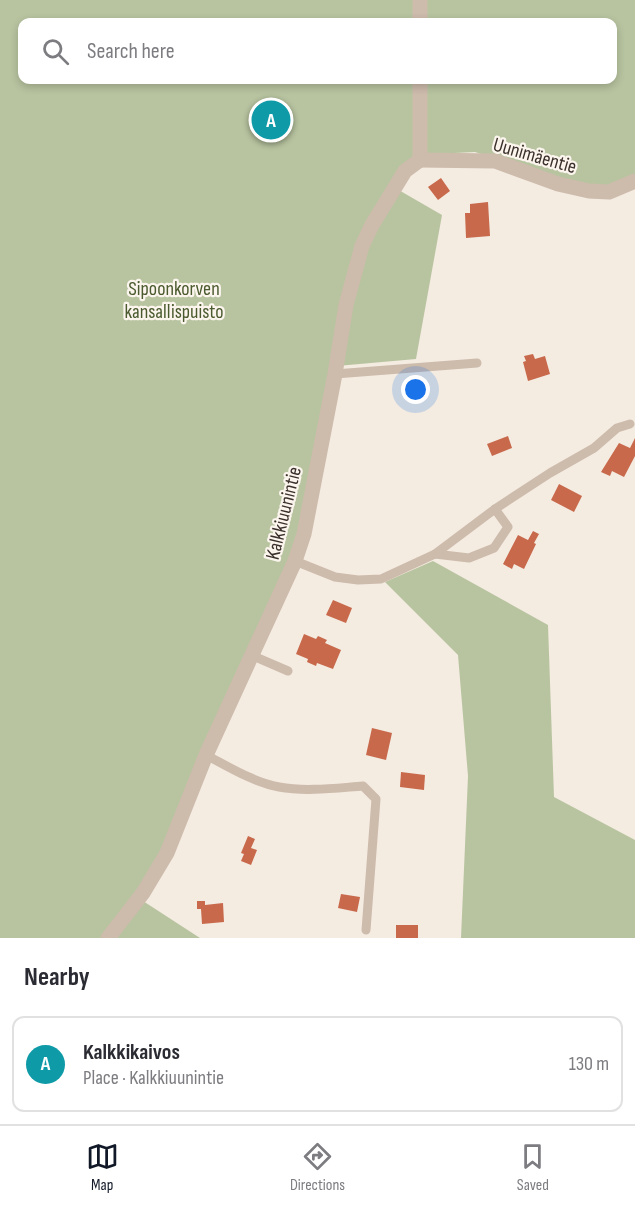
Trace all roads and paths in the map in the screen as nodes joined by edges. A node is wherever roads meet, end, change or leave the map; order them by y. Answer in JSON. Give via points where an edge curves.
{"nodes":[{"id":1,"x":420,"y":0,"type":"edge"},
{"id":2,"x":420,"y":18,"type":"edge"},
{"id":3,"x":420,"y":84,"type":"edge"},
{"id":4,"x":420,"y":160,"type":"junction"},
{"id":5,"x":635,"y":181,"type":"edge"},
{"id":6,"x":477,"y":363,"type":"dead end"},
{"id":7,"x":335,"y":374,"type":"junction"},
{"id":8,"x":630,"y":424,"type":"dead end"},
{"id":9,"x":495,"y":509,"type":"junction"},
{"id":10,"x":435,"y":554,"type":"junction"},
{"id":11,"x":295,"y":561,"type":"junction"},
{"id":12,"x":253,"y":656,"type":"junction"},
{"id":13,"x":288,"y":671,"type":"dead end"},
{"id":14,"x":206,"y":755,"type":"junction"},
{"id":15,"x":366,"y":930,"type":"dead end"},
{"id":16,"x":108,"y":938,"type":"edge"}],
"edges":[{"from":1,"to":2,"type":"street"},
{"from":3,"to":4,"type":"street"},
{"from":4,"to":5,"type":"street","name":"Uunimäentie","via":[[495,161],[589,191],[609,192]]},
{"from":4,"to":7,"type":"street","name":"Kalkkiuunintie","via":[[405,171],[362,246],[346,305]]},
{"from":6,"to":7,"type":"lane"},
{"from":7,"to":11,"type":"street","name":"Kalkkiuunintie","via":[[304,534]]},
{"from":8,"to":9,"type":"lane","via":[[617,428],[594,448]]},
{"from":9,"to":10,"type":"lane"},
{"from":9,"to":10,"type":"lane","via":[[508,526],[494,548],[470,558]]},
{"from":10,"to":11,"type":"lane","via":[[381,579],[335,577]]},
{"from":11,"to":12,"type":"street","name":"Kalkkiuunintie"},
{"from":12,"to":13,"type":"lane"},
{"from":12,"to":14,"type":"street","name":"Kalkkiuunintie"},
{"from":14,"to":15,"type":"lane","via":[[278,787],[363,786],[372,793],[376,799]]},
{"from":14,"to":16,"type":"street","name":"Kalkkiuunintie","via":[[167,853],[143,893]]}]}
